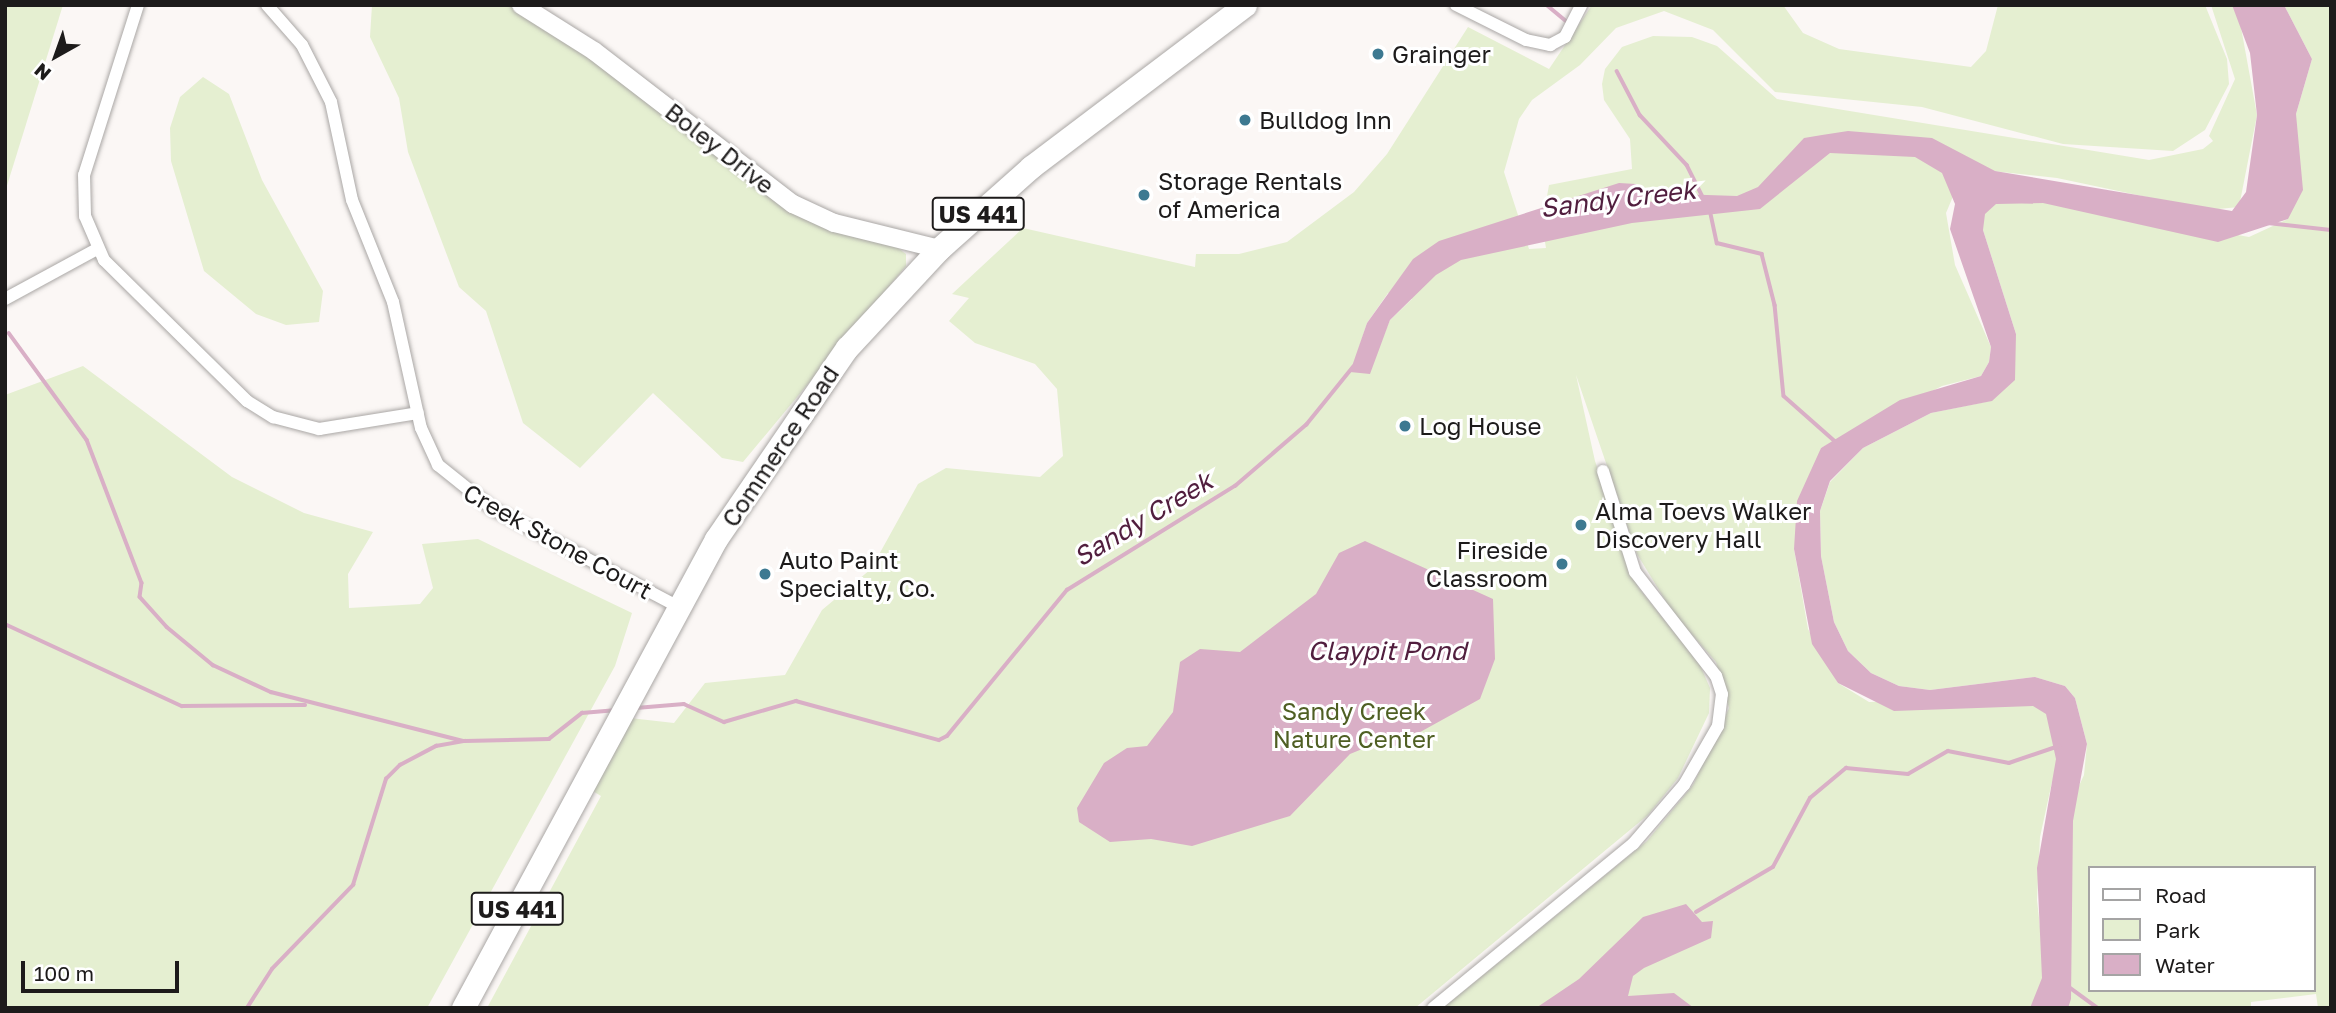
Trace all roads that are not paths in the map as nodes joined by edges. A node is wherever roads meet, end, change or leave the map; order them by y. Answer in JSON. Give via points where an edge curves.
{"nodes":[{"id":1,"x":138,"y":5,"type":"edge"},
{"id":2,"x":267,"y":5,"type":"edge"},
{"id":3,"x":521,"y":5,"type":"edge"},
{"id":4,"x":1245,"y":5,"type":"edge"},
{"id":5,"x":1456,"y":5,"type":"edge"},
{"id":6,"x":1581,"y":5,"type":"edge"},
{"id":7,"x":97,"y":249,"type":"junction"},
{"id":8,"x":939,"y":249,"type":"junction"},
{"id":9,"x":5,"y":299,"type":"edge"},
{"id":10,"x":418,"y":413,"type":"junction"},
{"id":11,"x":1603,"y":471,"type":"dead end"},
{"id":12,"x":679,"y":607,"type":"junction"},
{"id":13,"x":463,"y":1008,"type":"edge"},
{"id":14,"x":1433,"y":1008,"type":"edge"}],
"edges":[{"from":1,"to":7,"type":"street","via":[[86,167],[85,216]]},
{"from":2,"to":10,"type":"street","name":"Creek Stone Court","via":[[302,45],[331,102],[352,200],[400,323]]},
{"from":3,"to":8,"type":"street","name":"Boley Drive","via":[[594,51],[793,204],[834,223]]},
{"from":4,"to":8,"type":"highway","name":"Commerce Road","number":"US 441","via":[[1031,167]]},
{"from":5,"to":6,"type":"street","via":[[1525,40],[1550,45],[1565,37]]},
{"from":7,"to":9,"type":"street"},
{"from":7,"to":10,"type":"street","via":[[136,295],[273,418],[319,429]]},
{"from":8,"to":12,"type":"highway","name":"Commerce Road","number":"US 441","via":[[847,348],[806,404]]},
{"from":10,"to":12,"type":"street","name":"Creek Stone Court","via":[[438,465],[464,492]]},
{"from":11,"to":14,"type":"street","via":[[1635,572],[1716,676],[1722,694],[1718,726],[1684,785],[1633,844]]},
{"from":12,"to":13,"type":"highway","name":"Commerce Road","number":"US 441"}]}
